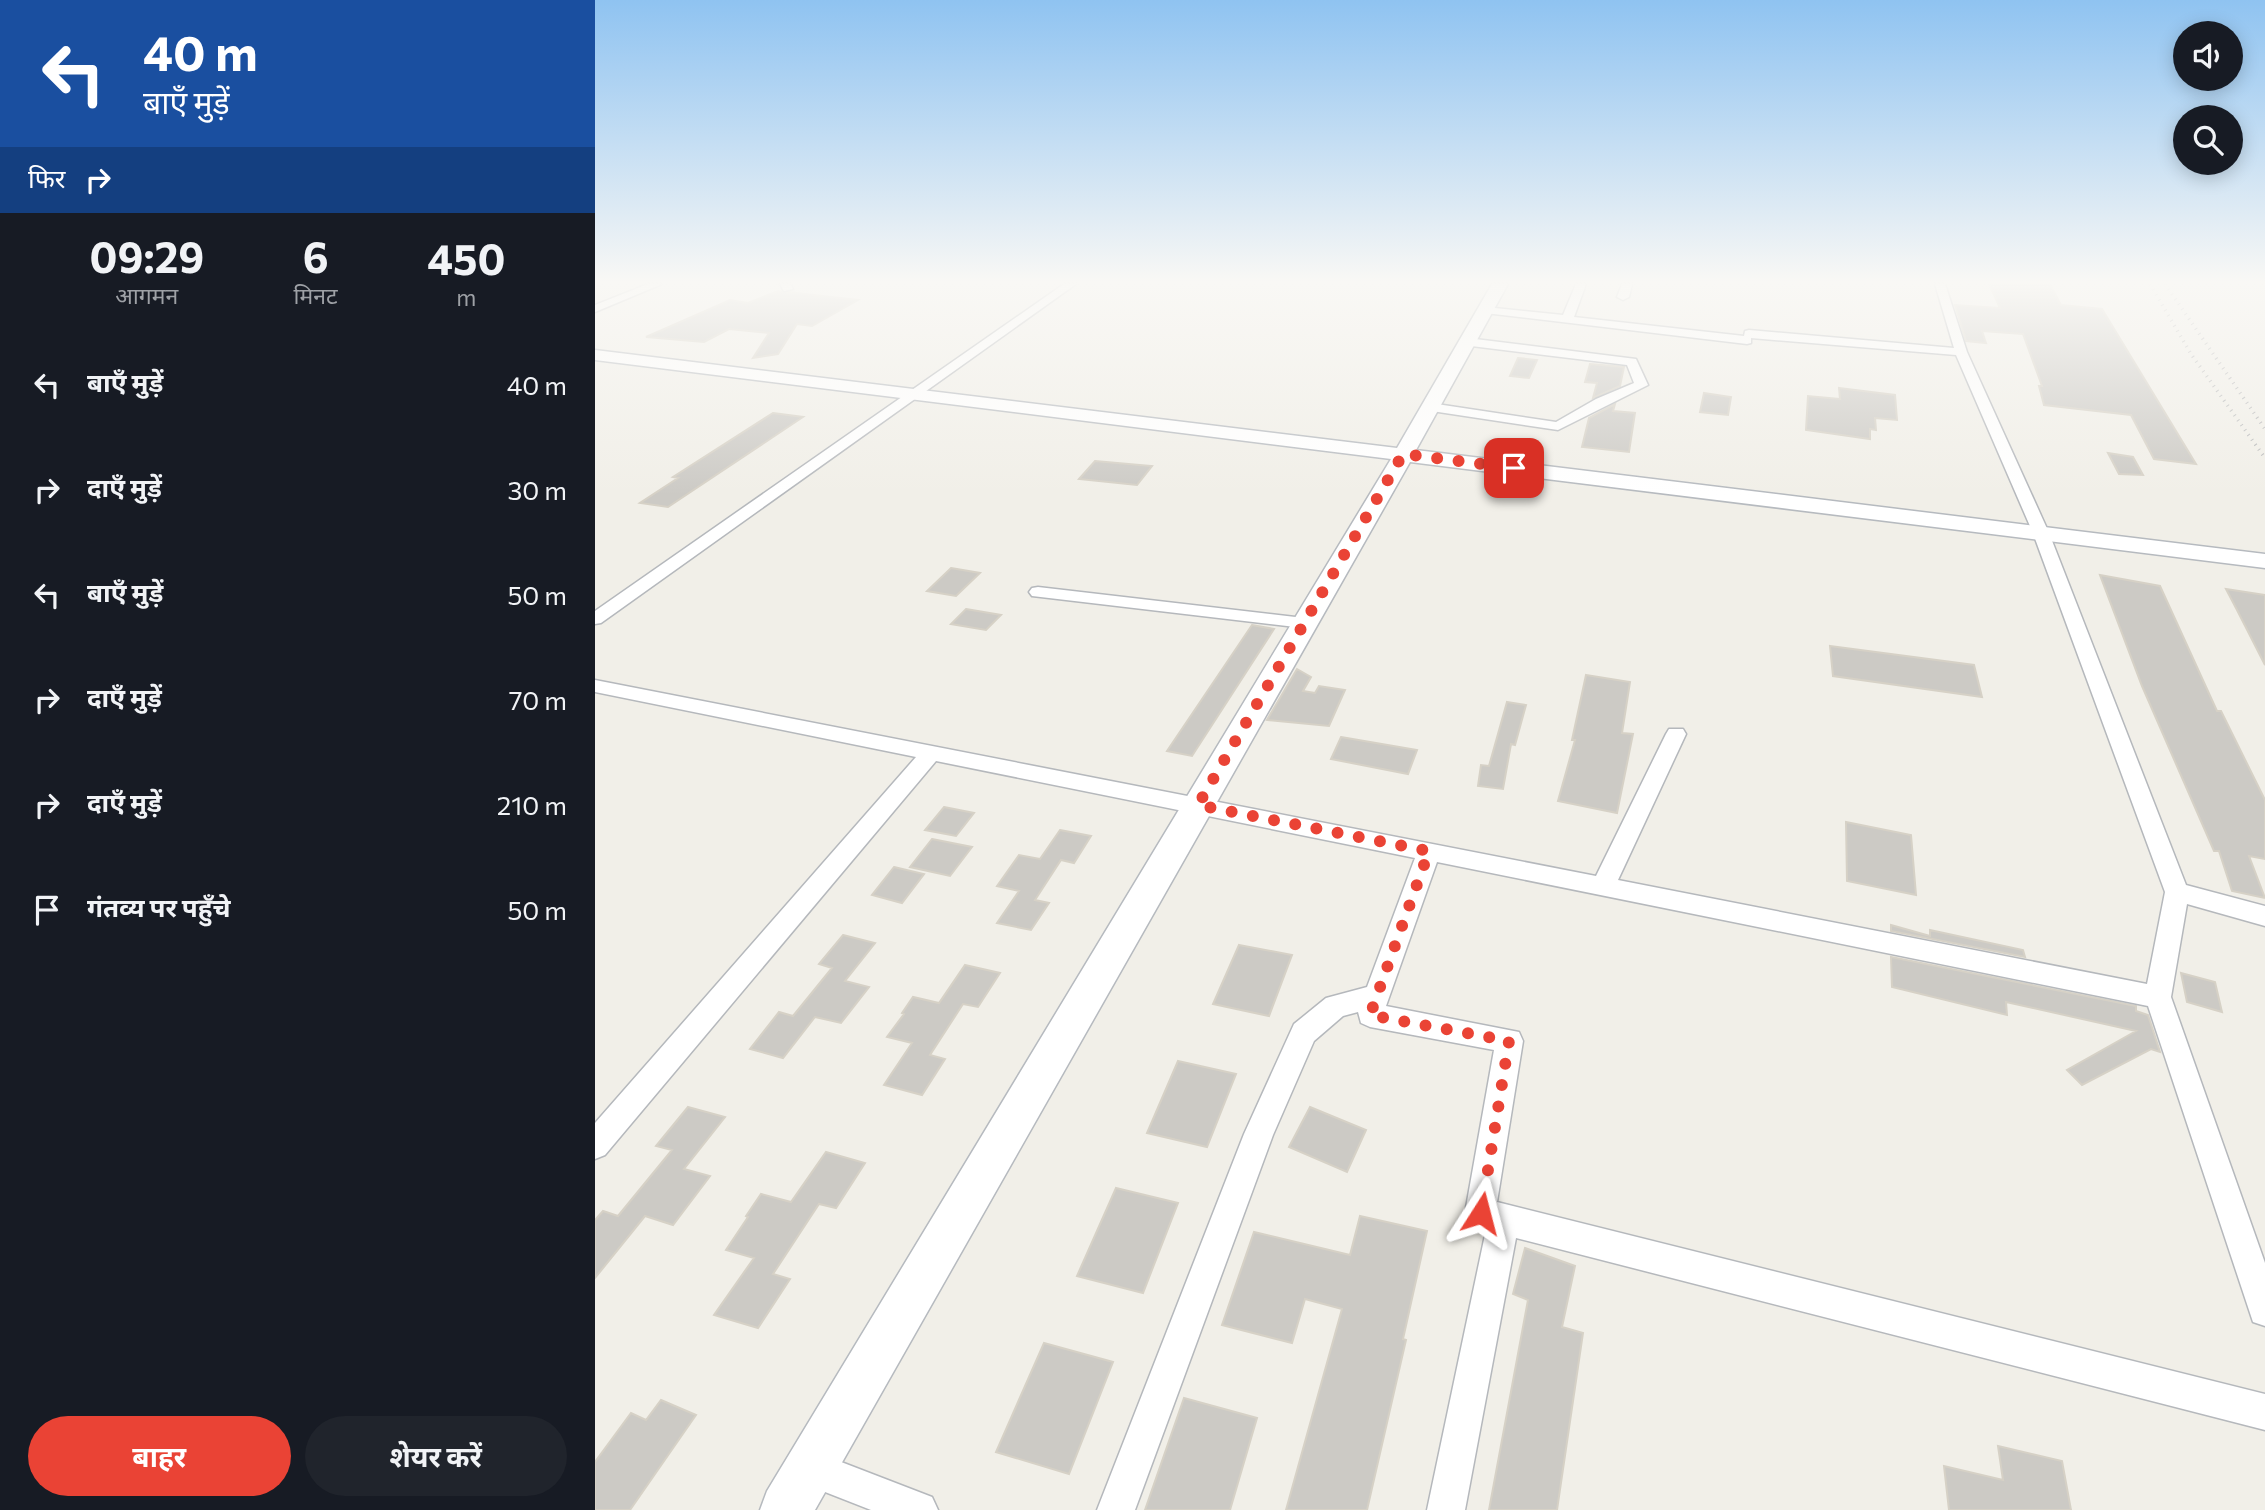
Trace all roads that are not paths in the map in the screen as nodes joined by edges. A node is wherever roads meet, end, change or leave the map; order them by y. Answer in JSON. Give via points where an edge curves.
{"nodes":[{"id":1,"x":970,"y":354,"type":"edge"},
{"id":2,"x":1460,"y":354,"type":"edge"},
{"id":3,"x":1570,"y":354,"type":"edge"},
{"id":4,"x":1962,"y":354,"type":"edge"},
{"id":5,"x":595,"y":355,"type":"edge"},
{"id":6,"x":913,"y":394,"type":"junction"},
{"id":7,"x":1430,"y":407,"type":"junction"},
{"id":8,"x":1403,"y":454,"type":"junction"},
{"id":9,"x":2041,"y":533,"type":"junction"},
{"id":10,"x":2265,"y":561,"type":"edge"},
{"id":11,"x":1038,"y":592,"type":"dead end"},
{"id":12,"x":595,"y":619,"type":"edge"},
{"id":13,"x":1304,"y":623,"type":"junction"},
{"id":14,"x":595,"y":686,"type":"edge"},
{"id":15,"x":1676,"y":734,"type":"dead end"},
{"id":16,"x":932,"y":752,"type":"junction"},
{"id":17,"x":1198,"y":805,"type":"junction"},
{"id":18,"x":1429,"y":851,"type":"junction"},
{"id":19,"x":1603,"y":886,"type":"junction"},
{"id":20,"x":2177,"y":892,"type":"junction"},
{"id":21,"x":2265,"y":916,"type":"edge"},
{"id":22,"x":1376,"y":996,"type":"junction"},
{"id":23,"x":2158,"y":997,"type":"junction"},
{"id":24,"x":595,"y":1144,"type":"edge"},
{"id":25,"x":1504,"y":1219,"type":"junction"},
{"id":26,"x":2265,"y":1310,"type":"edge"},
{"id":27,"x":2265,"y":1412,"type":"edge"},
{"id":28,"x":810,"y":1468,"type":"junction"},
{"id":29,"x":786,"y":1510,"type":"edge"},
{"id":30,"x":919,"y":1510,"type":"edge"},
{"id":31,"x":1117,"y":1510,"type":"edge"},
{"id":32,"x":1446,"y":1510,"type":"edge"}],
"edges":[{"from":1,"to":6,"type":"street"},
{"from":2,"to":7,"type":"street"},
{"from":3,"to":7,"type":"street","via":[[1632,362],[1641,386],[1558,426]]},
{"from":4,"to":9,"type":"street"},
{"from":5,"to":6,"type":"street"},
{"from":6,"to":8,"type":"street"},
{"from":6,"to":12,"type":"street"},
{"from":7,"to":8,"type":"street"},
{"from":8,"to":9,"type":"street"},
{"from":8,"to":13,"type":"street"},
{"from":9,"to":10,"type":"street"},
{"from":9,"to":20,"type":"street"},
{"from":11,"to":13,"type":"street"},
{"from":13,"to":17,"type":"street"},
{"from":14,"to":16,"type":"street"},
{"from":15,"to":19,"type":"street"},
{"from":16,"to":17,"type":"street"},
{"from":16,"to":24,"type":"street"},
{"from":17,"to":18,"type":"street"},
{"from":17,"to":28,"type":"street"},
{"from":18,"to":19,"type":"street"},
{"from":18,"to":22,"type":"street"},
{"from":19,"to":23,"type":"street"},
{"from":20,"to":21,"type":"street"},
{"from":20,"to":23,"type":"street"},
{"from":22,"to":25,"type":"street","via":[[1370,1015],[1509,1041],[1481,1213]]},
{"from":22,"to":31,"type":"street","via":[[1335,1006],[1304,1033],[1254,1146]]},
{"from":23,"to":26,"type":"street"},
{"from":25,"to":27,"type":"street"},
{"from":25,"to":32,"type":"street"},
{"from":28,"to":29,"type":"street"},
{"from":28,"to":30,"type":"street"}]}
